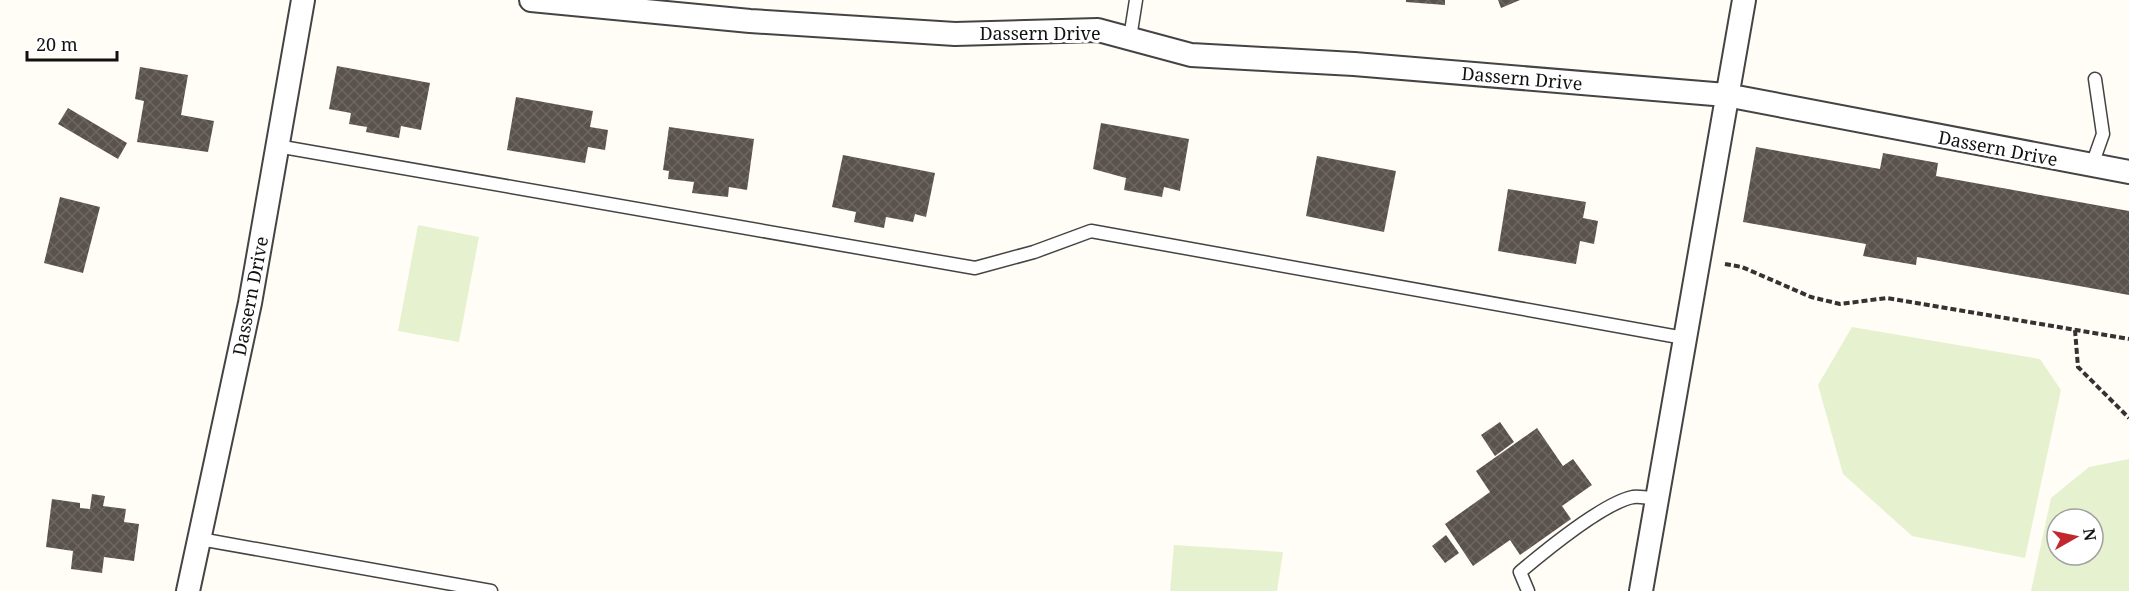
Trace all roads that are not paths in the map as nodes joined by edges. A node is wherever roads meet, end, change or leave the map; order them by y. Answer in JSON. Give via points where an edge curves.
{"nodes":[{"id":1,"x":303,"y":0,"type":"edge"},
{"id":2,"x":531,"y":0,"type":"edge"},
{"id":3,"x":1136,"y":0,"type":"edge"},
{"id":4,"x":1744,"y":0,"type":"edge"},
{"id":5,"x":1130,"y":38,"type":"junction"},
{"id":6,"x":2096,"y":79,"type":"dead end"},
{"id":7,"x":1726,"y":94,"type":"junction"},
{"id":8,"x":278,"y":146,"type":"junction"},
{"id":9,"x":2092,"y":165,"type":"junction"},
{"id":10,"x":2129,"y":172,"type":"edge"},
{"id":11,"x":1684,"y":338,"type":"junction"},
{"id":12,"x":1657,"y":499,"type":"junction"},
{"id":13,"x":200,"y":539,"type":"junction"},
{"id":14,"x":188,"y":591,"type":"edge"},
{"id":15,"x":491,"y":591,"type":"edge"},
{"id":16,"x":1528,"y":591,"type":"edge"},
{"id":17,"x":1641,"y":591,"type":"edge"}],
"edges":[{"from":1,"to":8,"type":"street","name":"Dassern Drive"},
{"from":2,"to":5,"type":"street","name":"Dassern Drive","via":[[761,22],[955,34],[1098,30]]},
{"from":3,"to":5,"type":"lane"},
{"from":4,"to":7,"type":"street"},
{"from":5,"to":7,"type":"street","name":"Dassern Drive","via":[[1191,56],[1354,64]]},
{"from":6,"to":9,"type":"lane","via":[[2103,134]]},
{"from":7,"to":9,"type":"street","name":"Dassern Drive"},
{"from":7,"to":11,"type":"street"},
{"from":8,"to":11,"type":"lane","via":[[975,268],[1091,231]]},
{"from":8,"to":13,"type":"street","name":"Dassern Drive","via":[[250,303]]},
{"from":9,"to":10,"type":"street","name":"Dassern Drive"},
{"from":11,"to":12,"type":"street"},
{"from":12,"to":16,"type":"lane","via":[[1634,497],[1554,544],[1520,572]]},
{"from":12,"to":17,"type":"street"},
{"from":13,"to":14,"type":"street","name":"Dassern Drive"},
{"from":13,"to":15,"type":"lane"}]}
